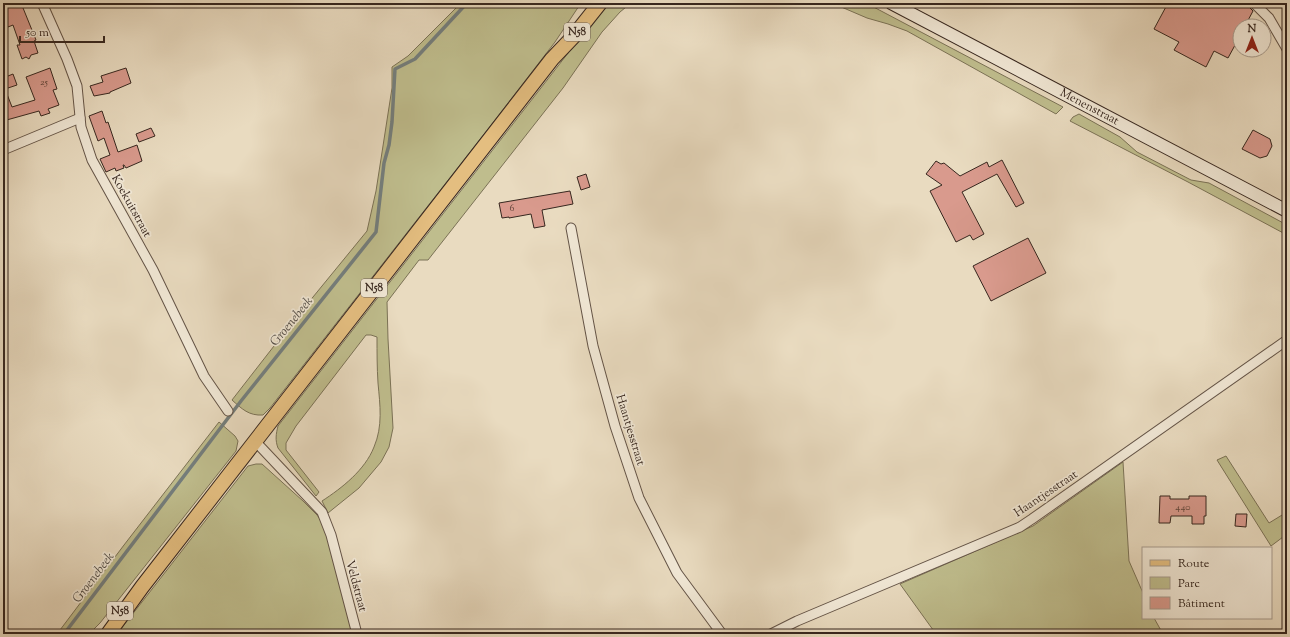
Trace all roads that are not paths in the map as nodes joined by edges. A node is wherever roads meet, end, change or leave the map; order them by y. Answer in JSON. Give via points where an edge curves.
{"nodes":[{"id":1,"x":42,"y":3,"type":"edge"},
{"id":2,"x":588,"y":3,"type":"edge"},
{"id":3,"x":600,"y":3,"type":"edge"},
{"id":4,"x":891,"y":3,"type":"edge"},
{"id":5,"x":1254,"y":3,"type":"edge"},
{"id":6,"x":1287,"y":49,"type":"edge"},
{"id":7,"x":552,"y":59,"type":"junction"},
{"id":8,"x":80,"y":118,"type":"junction"},
{"id":9,"x":3,"y":150,"type":"edge"},
{"id":10,"x":1287,"y":211,"type":"edge"},
{"id":11,"x":571,"y":228,"type":"dead end"},
{"id":12,"x":1287,"y":340,"type":"edge"},
{"id":13,"x":228,"y":411,"type":"dead end"},
{"id":14,"x":255,"y":441,"type":"junction"},
{"id":15,"x":142,"y":587,"type":"junction"},
{"id":16,"x":98,"y":634,"type":"edge"},
{"id":17,"x":108,"y":634,"type":"edge"},
{"id":18,"x":356,"y":634,"type":"edge"},
{"id":19,"x":722,"y":634,"type":"edge"},
{"id":20,"x":770,"y":634,"type":"edge"}],
"edges":[{"from":1,"to":8,"type":"street","name":"Koekuitstraat","via":[[68,59],[77,86]]},
{"from":2,"to":7,"type":"main road","number":"N58"},
{"from":3,"to":7,"type":"main road","number":"N58"},
{"from":4,"to":10,"type":"street","name":"Menenstraat"},
{"from":5,"to":6,"type":"street","via":[[1269,18]]},
{"from":7,"to":14,"type":"main road","number":"N58"},
{"from":8,"to":9,"type":"street"},
{"from":8,"to":13,"type":"street","name":"Koekuitstraat","via":[[92,160],[153,270],[204,376]]},
{"from":11,"to":19,"type":"street","name":"Haantjesstraat","via":[[593,346],[615,426],[639,498],[677,573]]},
{"from":12,"to":20,"type":"street","name":"Haantjesstraat","via":[[1020,527]]},
{"from":14,"to":15,"type":"main road","number":"N58"},
{"from":14,"to":18,"type":"street","name":"Veldstraat","via":[[322,512],[333,544]]},
{"from":15,"to":16,"type":"main road","number":"N58"},
{"from":15,"to":17,"type":"main road","number":"N58"}]}
